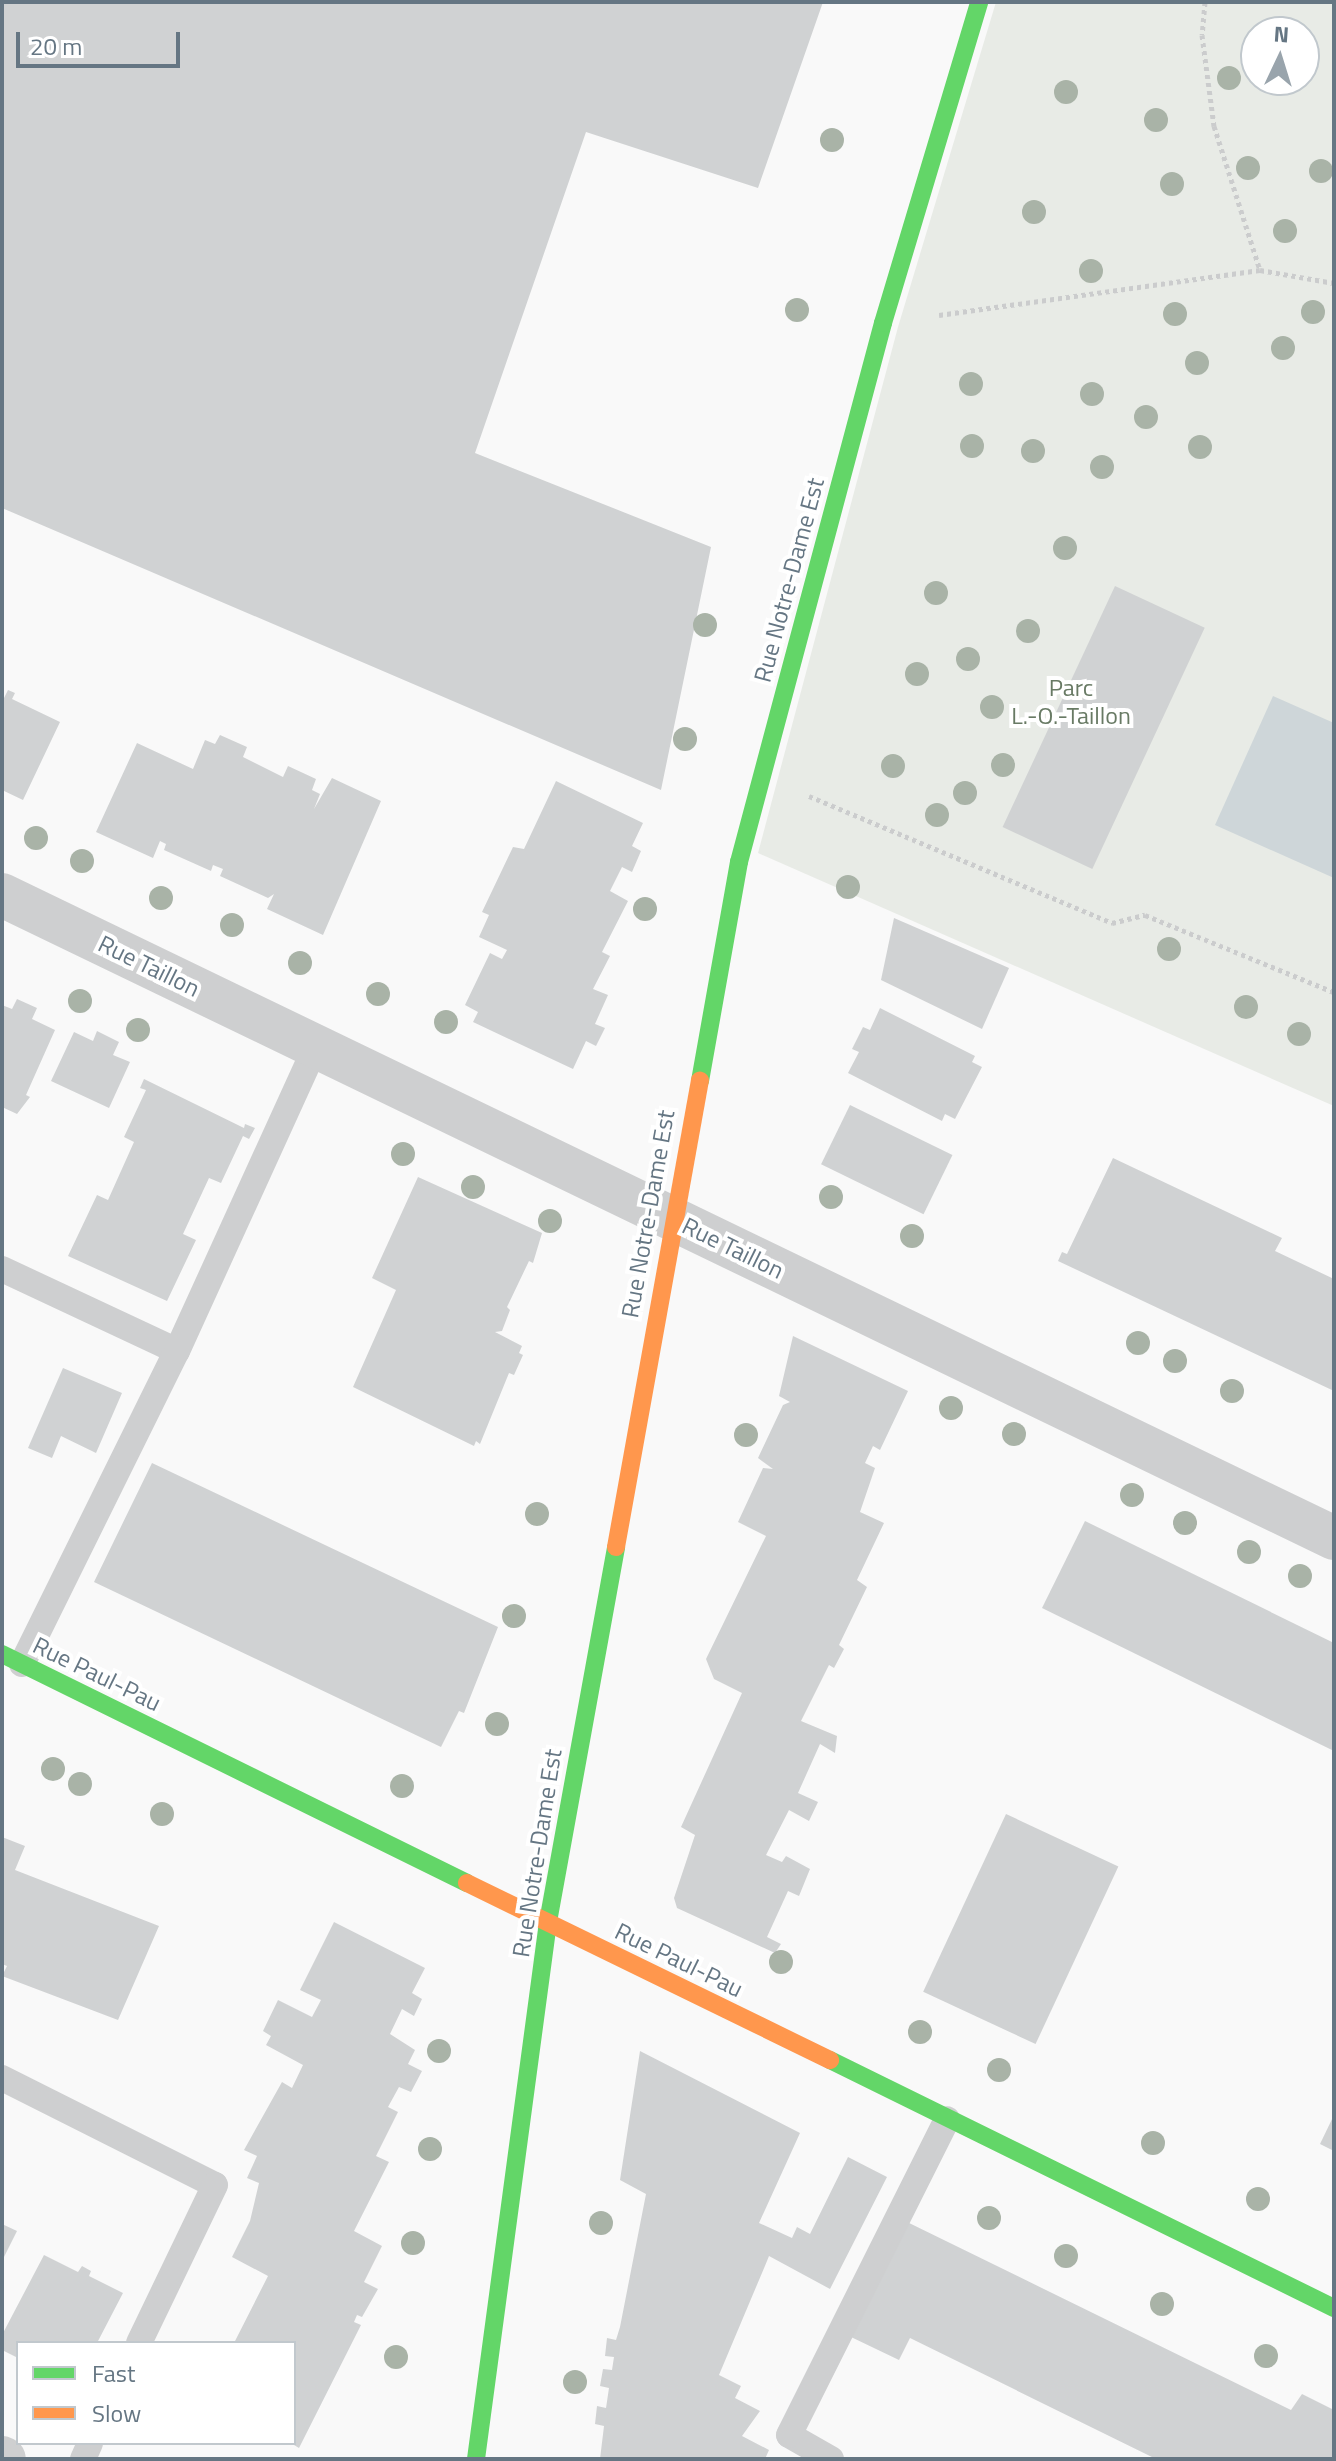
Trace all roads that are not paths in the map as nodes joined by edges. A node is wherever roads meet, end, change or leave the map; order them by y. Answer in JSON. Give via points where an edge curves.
{"nodes":[{"id":1,"x":979,"y":2,"type":"edge"},
{"id":2,"x":2,"y":895,"type":"edge"},
{"id":3,"x":316,"y":1046,"type":"junction"},
{"id":4,"x":671,"y":1217,"type":"junction"},
{"id":5,"x":2,"y":1269,"type":"edge"},
{"id":6,"x":177,"y":1351,"type":"junction"},
{"id":7,"x":1334,"y":1538,"type":"edge"},
{"id":8,"x":12,"y":1659,"type":"edge"},
{"id":9,"x":548,"y":1922,"type":"junction"},
{"id":10,"x":2,"y":2078,"type":"edge"},
{"id":11,"x":947,"y":2119,"type":"junction"},
{"id":12,"x":1334,"y":2308,"type":"edge"},
{"id":13,"x":140,"y":2341,"type":"edge"},
{"id":14,"x":476,"y":2459,"type":"edge"},
{"id":15,"x":831,"y":2459,"type":"edge"}],
"edges":[{"from":1,"to":4,"type":"main road","name":"Rue Notre-Dame Est","via":[[883,323],[739,862]]},
{"from":2,"to":3,"type":"street","name":"Rue Taillon"},
{"from":3,"to":4,"type":"street","name":"Rue Taillon"},
{"from":3,"to":6,"type":"lane"},
{"from":4,"to":7,"type":"street","name":"Rue Taillon"},
{"from":4,"to":9,"type":"main road","name":"Rue Notre-Dame Est"},
{"from":5,"to":6,"type":"lane"},
{"from":6,"to":8,"type":"lane"},
{"from":8,"to":9,"type":"main road","name":"Rue Paul-Pau"},
{"from":9,"to":11,"type":"main road","name":"Rue Paul-Pau"},
{"from":9,"to":14,"type":"main road","name":"Rue Notre-Dame Est"},
{"from":10,"to":13,"type":"lane","via":[[215,2185]]},
{"from":11,"to":12,"type":"main road","name":"Rue Paul-Pau"},
{"from":11,"to":15,"type":"lane","via":[[789,2435]]}]}
